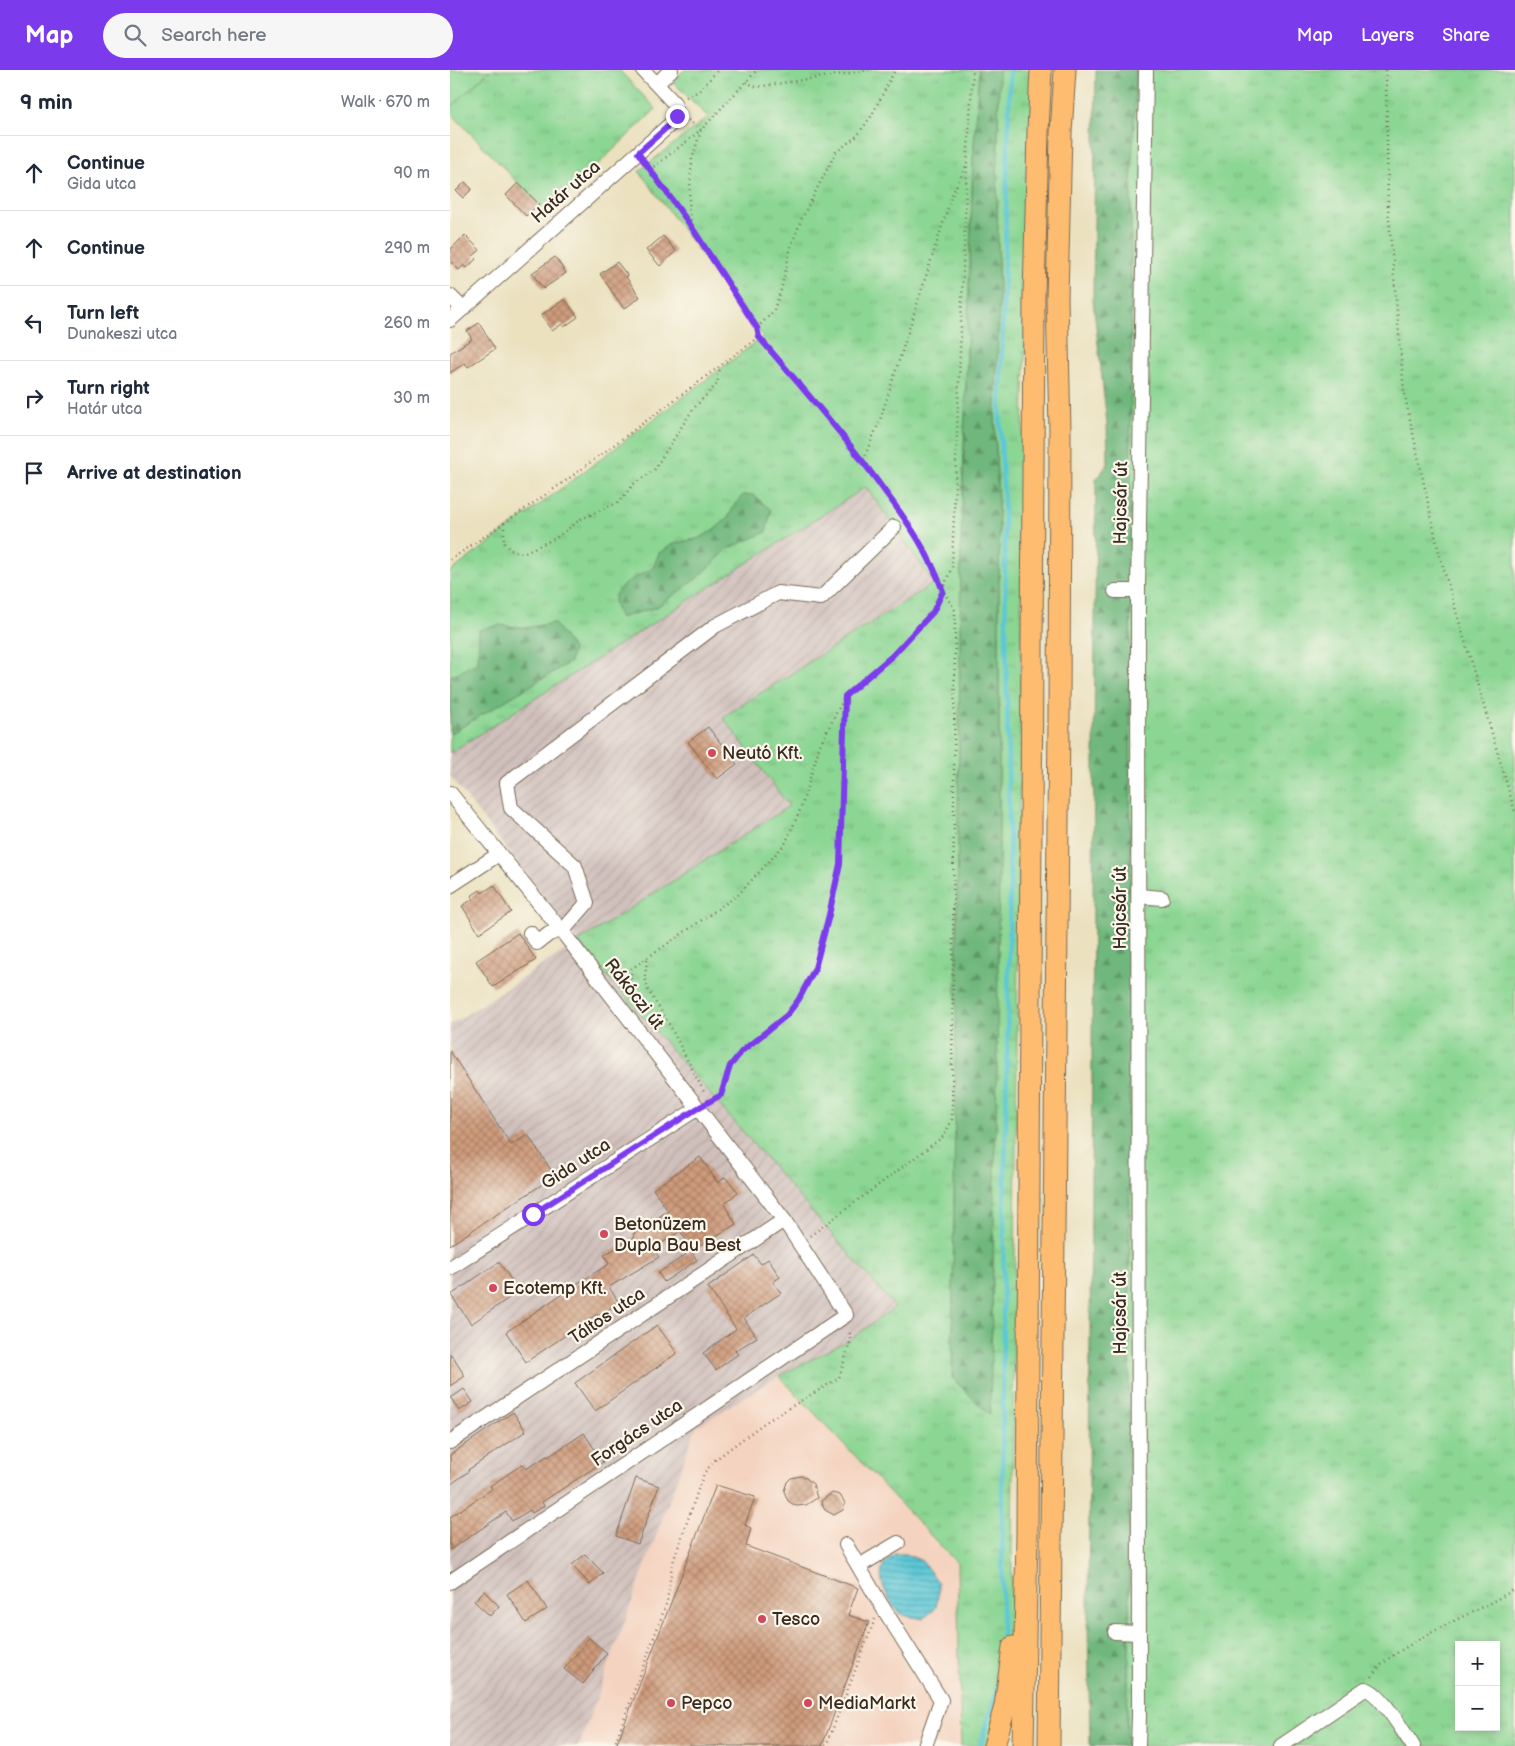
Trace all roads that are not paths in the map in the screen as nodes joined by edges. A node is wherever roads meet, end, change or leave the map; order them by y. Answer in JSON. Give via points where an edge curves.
{"nodes":[{"id":1,"x":643,"y":70,"type":"edge"},
{"id":2,"x":671,"y":70,"type":"edge"},
{"id":3,"x":1041,"y":70,"type":"edge"},
{"id":4,"x":1065,"y":70,"type":"edge"},
{"id":5,"x":1146,"y":70,"type":"edge"},
{"id":6,"x":657,"y":84,"type":"junction"},
{"id":7,"x":450,"y":296,"type":"edge"},
{"id":8,"x":462,"y":308,"type":"junction"},
{"id":9,"x":450,"y":320,"type":"edge"},
{"id":10,"x":894,"y":526,"type":"dead end"},
{"id":11,"x":1115,"y":591,"type":"dead end"},
{"id":12,"x":1138,"y":591,"type":"junction"},
{"id":13,"x":450,"y":793,"type":"edge"},
{"id":14,"x":499,"y":854,"type":"junction"},
{"id":15,"x":450,"y":886,"type":"edge"},
{"id":16,"x":1139,"y":896,"type":"junction"},
{"id":17,"x":1162,"y":898,"type":"dead end"},
{"id":18,"x":561,"y":930,"type":"junction"},
{"id":19,"x":530,"y":933,"type":"dead end"},
{"id":20,"x":698,"y":1108,"type":"junction"},
{"id":21,"x":784,"y":1220,"type":"junction"},
{"id":22,"x":450,"y":1268,"type":"edge"},
{"id":23,"x":846,"y":1315,"type":"joint"},
{"id":24,"x":450,"y":1442,"type":"edge"},
{"id":25,"x":1027,"y":1535,"type":"junction"},
{"id":26,"x":898,"y":1543,"type":"dead end"},
{"id":27,"x":846,"y":1546,"type":"dead end"},
{"id":28,"x":859,"y":1566,"type":"junction"},
{"id":29,"x":450,"y":1582,"type":"edge"},
{"id":30,"x":1115,"y":1632,"type":"dead end"},
{"id":31,"x":1139,"y":1633,"type":"junction"},
{"id":32,"x":925,"y":1746,"type":"edge"},
{"id":33,"x":994,"y":1746,"type":"edge"},
{"id":34,"x":1023,"y":1746,"type":"edge"},
{"id":35,"x":1049,"y":1746,"type":"edge"},
{"id":36,"x":1138,"y":1746,"type":"edge"},
{"id":37,"x":1281,"y":1746,"type":"edge"},
{"id":38,"x":1413,"y":1746,"type":"edge"}],
"edges":[{"from":1,"to":6,"type":"street"},
{"from":2,"to":6,"type":"street"},
{"from":3,"to":25,"type":"highway","via":[[1034,297]]},
{"from":4,"to":35,"type":"highway","via":[[1057,298],[1059,721]]},
{"from":5,"to":12,"type":"street","name":"Hajcsár út"},
{"from":6,"to":8,"type":"street","name":"Határ utca","via":[[677,108],[674,121]]},
{"from":7,"to":8,"type":"street"},
{"from":8,"to":9,"type":"street","name":"Határ utca"},
{"from":10,"to":18,"type":"street","via":[[821,598],[778,593],[715,626],[507,783],[511,808],[575,866],[587,903]]},
{"from":11,"to":12,"type":"street"},
{"from":12,"to":16,"type":"street","name":"Hajcsár út"},
{"from":13,"to":14,"type":"street","name":"Rákóczi út"},
{"from":14,"to":15,"type":"street"},
{"from":14,"to":18,"type":"street","name":"Rákóczi út"},
{"from":16,"to":17,"type":"street"},
{"from":16,"to":31,"type":"street","name":"Hajcsár út"},
{"from":18,"to":19,"type":"street","via":[[537,943]]},
{"from":18,"to":20,"type":"street","name":"Rákóczi út"},
{"from":20,"to":21,"type":"street","name":"Rákóczi út"},
{"from":20,"to":22,"type":"street","name":"Gida utca"},
{"from":21,"to":23,"type":"street","name":"Rákóczi út"},
{"from":21,"to":24,"type":"street","name":"Táltos utca"},
{"from":23,"to":29,"type":"street","name":"Forgács utca"},
{"from":25,"to":33,"type":"highway","via":[[1005,1706]]},
{"from":25,"to":34,"type":"highway"},
{"from":26,"to":28,"type":"street"},
{"from":27,"to":28,"type":"street"},
{"from":28,"to":32,"type":"street","via":[[941,1700]]},
{"from":30,"to":31,"type":"street"},
{"from":31,"to":36,"type":"street","name":"Hajcsár út"},
{"from":37,"to":38,"type":"street","via":[[1365,1689],[1381,1701]]}]}
